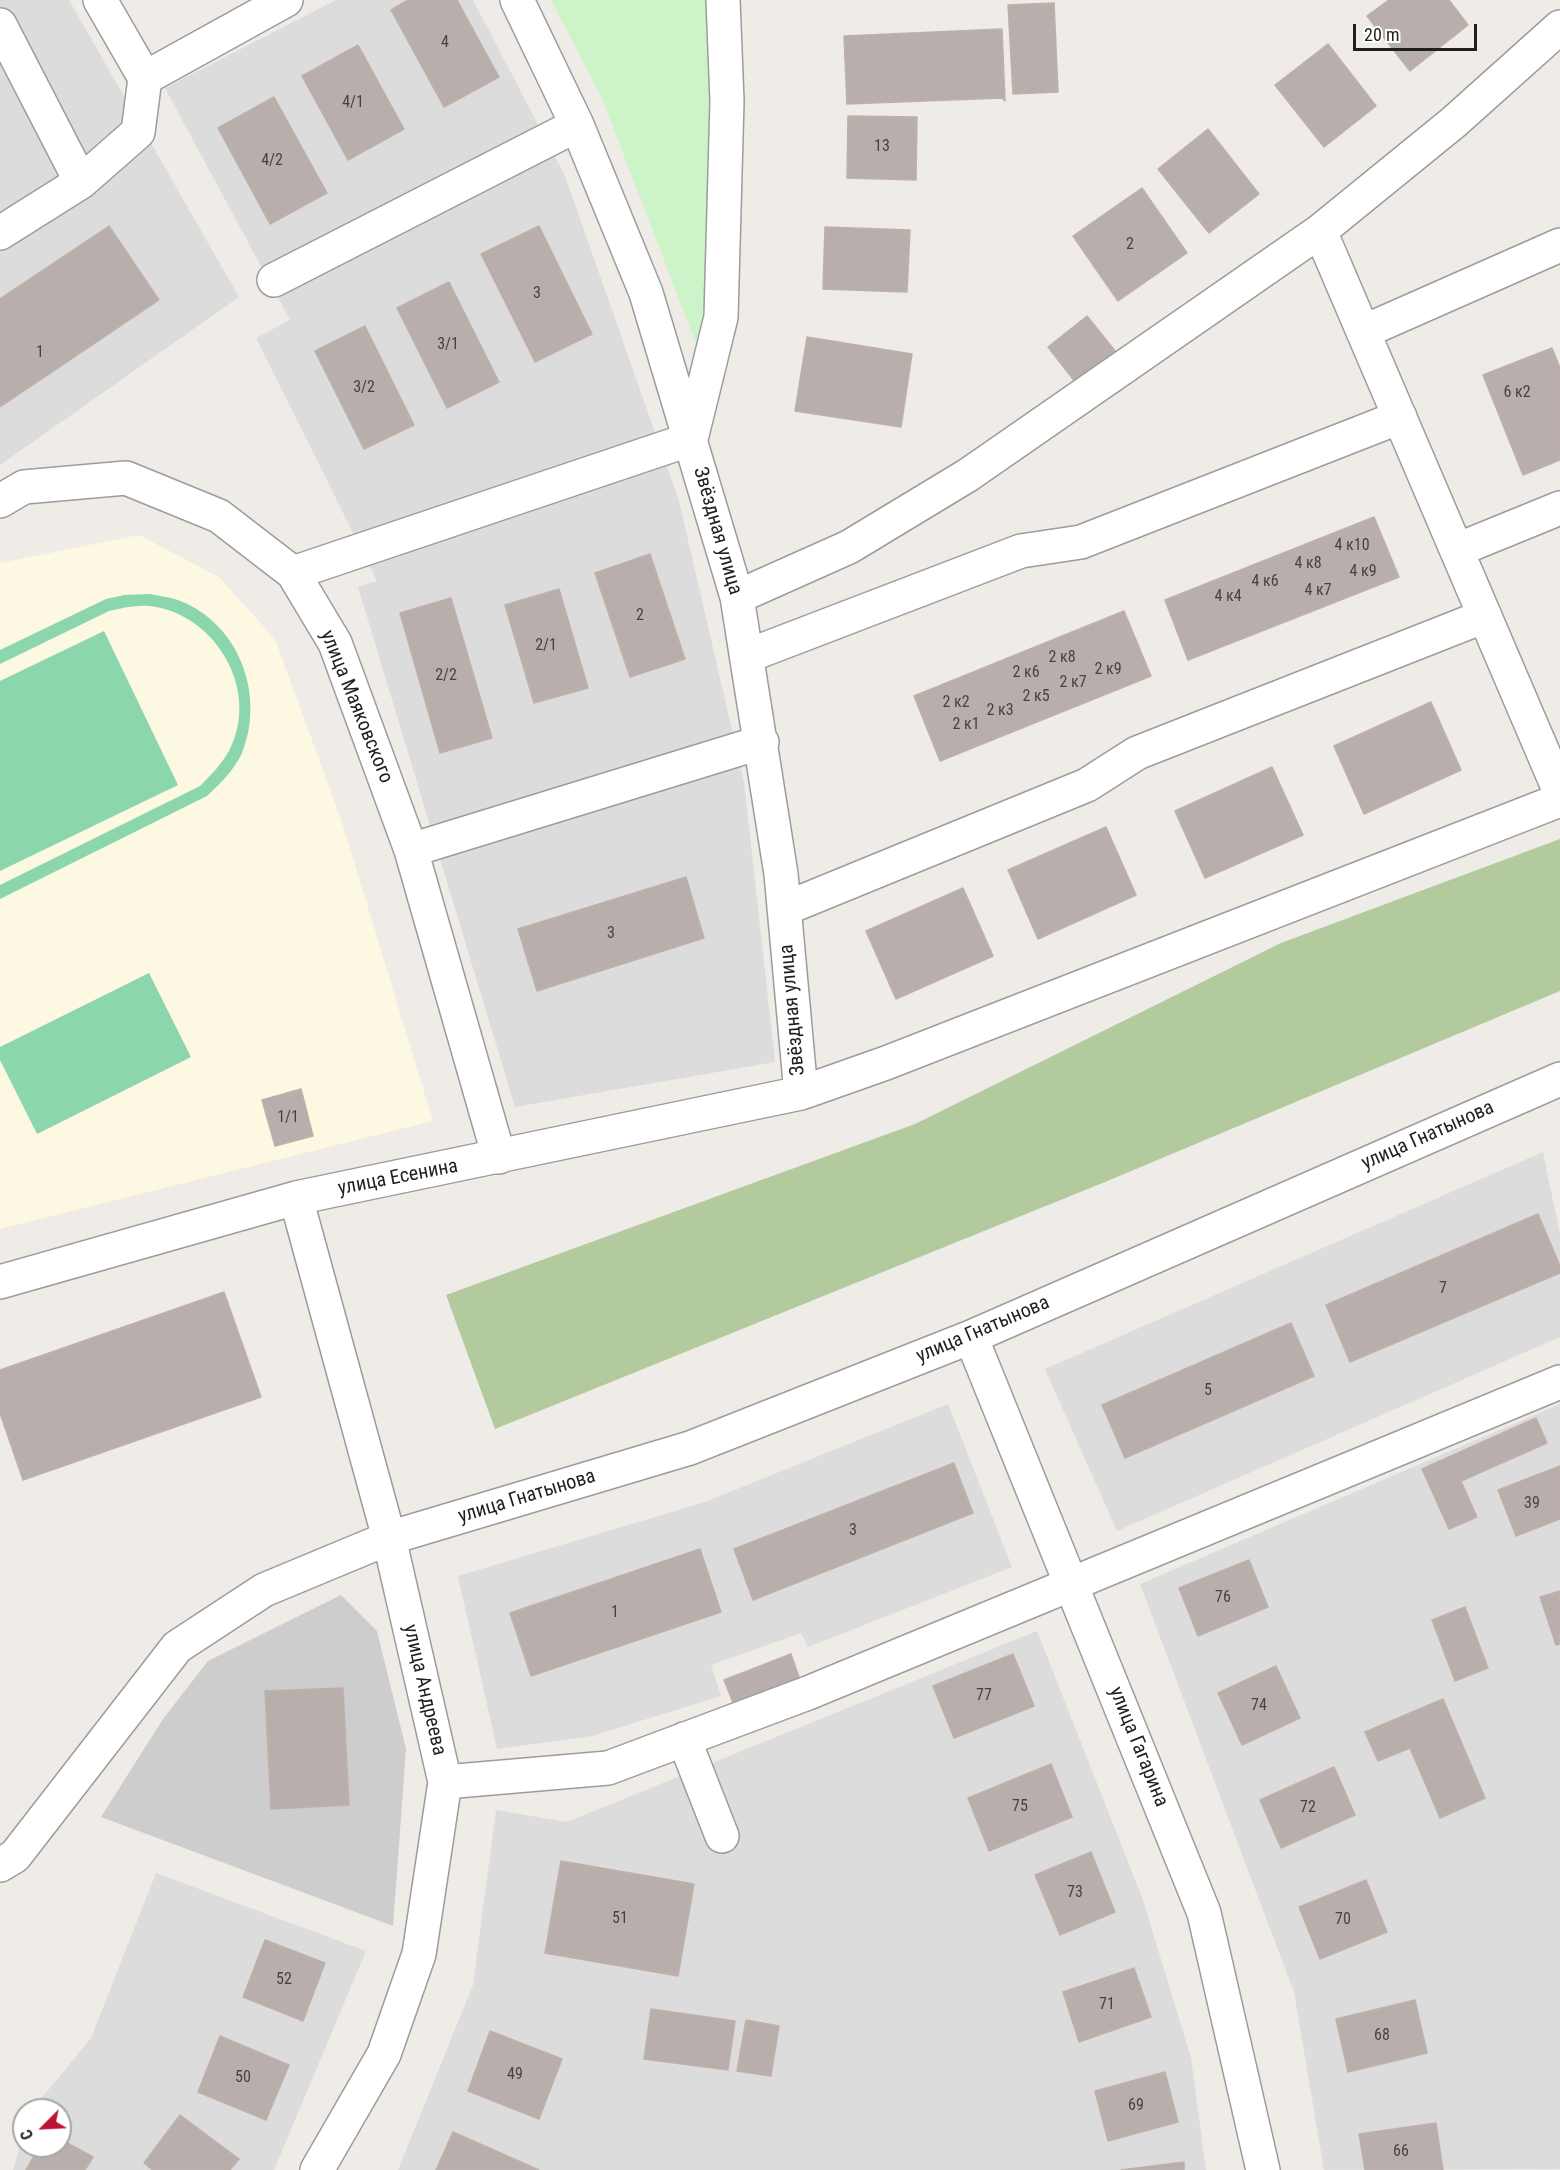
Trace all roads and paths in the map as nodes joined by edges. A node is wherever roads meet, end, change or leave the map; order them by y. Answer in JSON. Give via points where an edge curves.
{"nodes":[{"id":1,"x":100,"y":0,"type":"edge"},
{"id":2,"x":286,"y":0,"type":"edge"},
{"id":3,"x":517,"y":0,"type":"edge"},
{"id":4,"x":723,"y":0,"type":"edge"},
{"id":5,"x":0,"y":25,"type":"edge"},
{"id":6,"x":1560,"y":27,"type":"edge"},
{"id":7,"x":146,"y":78,"type":"junction"},
{"id":8,"x":577,"y":126,"type":"junction"},
{"id":9,"x":81,"y":182,"type":"junction"},
{"id":10,"x":1320,"y":231,"type":"junction"},
{"id":11,"x":0,"y":233,"type":"edge"},
{"id":12,"x":1560,"y":245,"type":"edge"},
{"id":13,"x":274,"y":280,"type":"dead end"},
{"id":14,"x":1364,"y":332,"type":"junction"},
{"id":15,"x":1400,"y":417,"type":"junction"},
{"id":16,"x":691,"y":439,"type":"junction"},
{"id":17,"x":0,"y":501,"type":"edge"},
{"id":18,"x":1560,"y":508,"type":"edge"},
{"id":19,"x":1457,"y":550,"type":"junction"},
{"id":20,"x":293,"y":573,"type":"junction"},
{"id":21,"x":737,"y":597,"type":"junction"},
{"id":22,"x":1485,"y":616,"type":"junction"},
{"id":23,"x":747,"y":656,"type":"junction"},
{"id":24,"x":762,"y":742,"type":"junction"},
{"id":25,"x":1560,"y":792,"type":"edge"},
{"id":26,"x":1560,"y":800,"type":"edge"},
{"id":27,"x":411,"y":850,"type":"junction"},
{"id":28,"x":784,"y":909,"type":"junction"},
{"id":29,"x":1560,"y":1079,"type":"edge"},
{"id":30,"x":801,"y":1093,"type":"junction"},
{"id":31,"x":499,"y":1157,"type":"junction"},
{"id":32,"x":296,"y":1198,"type":"junction"},
{"id":33,"x":0,"y":1282,"type":"edge"},
{"id":34,"x":971,"y":1337,"type":"junction"},
{"id":35,"x":1560,"y":1382,"type":"edge"},
{"id":36,"x":389,"y":1538,"type":"junction"},
{"id":37,"x":1073,"y":1586,"type":"junction"},
{"id":38,"x":684,"y":1739,"type":"junction"},
{"id":39,"x":444,"y":1782,"type":"junction"},
{"id":40,"x":722,"y":1836,"type":"dead end"},
{"id":41,"x":0,"y":1865,"type":"edge"},
{"id":42,"x":317,"y":2170,"type":"edge"},
{"id":43,"x":1263,"y":2170,"type":"edge"}],
"edges":[{"from":1,"to":7,"type":"street"},
{"from":2,"to":7,"type":"street"},
{"from":3,"to":8,"type":"street","name":"Звёздная улица"},
{"from":4,"to":16,"type":"street","via":[[727,101],[721,317]]},
{"from":5,"to":9,"type":"street"},
{"from":6,"to":10,"type":"street","via":[[1454,122]]},
{"from":7,"to":9,"type":"street","via":[[138,132]]},
{"from":8,"to":13,"type":"street"},
{"from":8,"to":16,"type":"street","name":"Звёздная улица","via":[[646,293]]},
{"from":9,"to":11,"type":"street"},
{"from":10,"to":14,"type":"street"},
{"from":10,"to":21,"type":"street","via":[[968,475],[849,547]]},
{"from":12,"to":14,"type":"street"},
{"from":14,"to":15,"type":"street"},
{"from":15,"to":19,"type":"street"},
{"from":15,"to":23,"type":"street","via":[[1081,542],[1021,551]]},
{"from":16,"to":20,"type":"street"},
{"from":16,"to":21,"type":"street","name":"Звёздная улица"},
{"from":17,"to":20,"type":"street","name":"улица Маяковского","via":[[24,487],[126,478],[219,516]]},
{"from":18,"to":19,"type":"street"},
{"from":19,"to":22,"type":"street"},
{"from":20,"to":27,"type":"street","name":"улица Маяковского","via":[[335,643]]},
{"from":21,"to":23,"type":"street","name":"Звёздная улица"},
{"from":22,"to":25,"type":"street"},
{"from":22,"to":28,"type":"street","via":[[1137,753],[1088,785]]},
{"from":23,"to":24,"type":"street","name":"Звёздная улица"},
{"from":24,"to":27,"type":"street"},
{"from":24,"to":28,"type":"street","name":"Звёздная улица"},
{"from":26,"to":30,"type":"street","name":"улица Есенина"},
{"from":27,"to":31,"type":"street","name":"улица Маяковского"},
{"from":28,"to":30,"type":"street","name":"Звёздная улица"},
{"from":29,"to":34,"type":"street","name":"улица Гнатынова"},
{"from":30,"to":31,"type":"street","name":"улица Есенина"},
{"from":31,"to":32,"type":"street","name":"улица Есенина"},
{"from":32,"to":33,"type":"street","name":"улица Есенина"},
{"from":32,"to":36,"type":"street","name":"улица Андреева"},
{"from":34,"to":36,"type":"street","name":"улица Гнатынова","via":[[690,1448]]},
{"from":34,"to":37,"type":"street","name":"улица Гагарина"},
{"from":35,"to":37,"type":"street"},
{"from":36,"to":39,"type":"street","name":"улица Андреева"},
{"from":36,"to":41,"type":"street","name":"улица Гнатынова","via":[[264,1590],[177,1647],[15,1856]]},
{"from":37,"to":38,"type":"street"},
{"from":37,"to":43,"type":"street","name":"улица Гагарина","via":[[1204,1912]]},
{"from":38,"to":39,"type":"street","via":[[608,1768]]},
{"from":38,"to":40,"type":"street"},
{"from":39,"to":42,"type":"street","name":"улица Андреева","via":[[419,1954],[384,2054]]}]}
